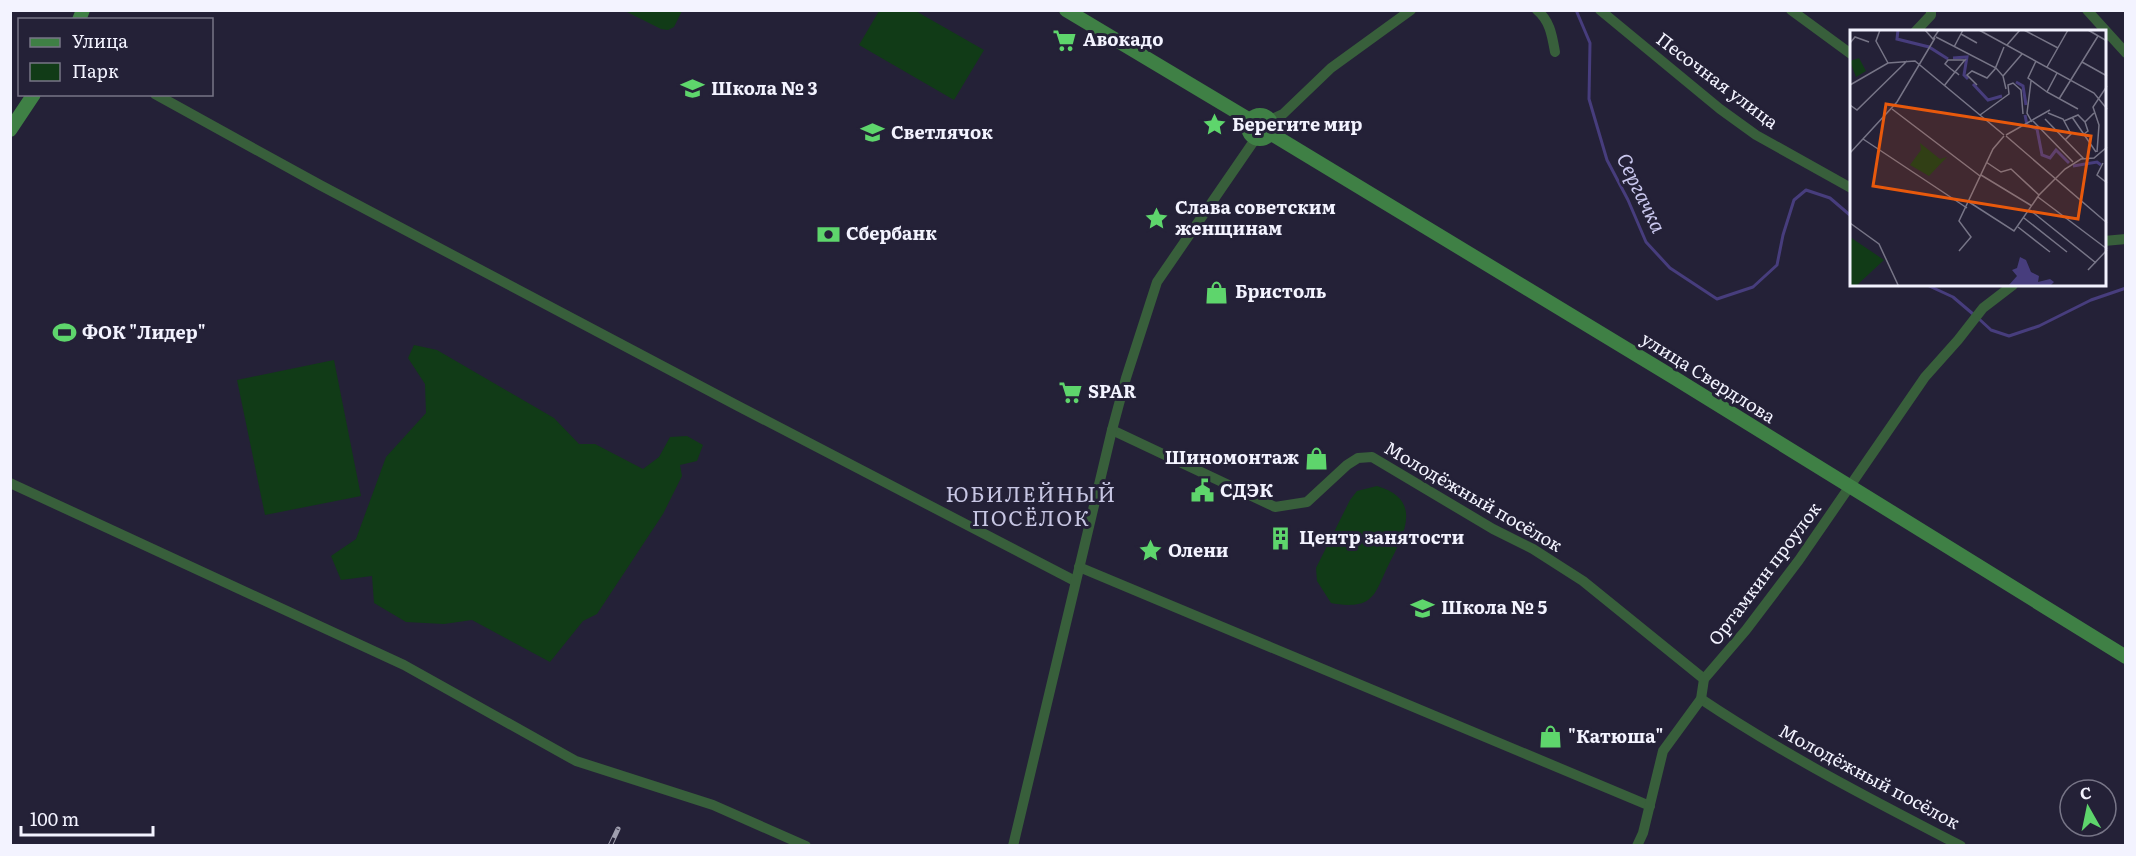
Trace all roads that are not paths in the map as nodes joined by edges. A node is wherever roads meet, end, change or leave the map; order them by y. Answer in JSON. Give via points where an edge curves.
{"nodes":[{"id":1,"x":1066,"y":10,"type":"edge"},
{"id":2,"x":1411,"y":10,"type":"edge"},
{"id":3,"x":1537,"y":10,"type":"edge"},
{"id":4,"x":1600,"y":10,"type":"edge"},
{"id":5,"x":1791,"y":10,"type":"edge"},
{"id":6,"x":1931,"y":10,"type":"edge"},
{"id":7,"x":2087,"y":10,"type":"edge"},
{"id":8,"x":1917,"y":30,"type":"edge"},
{"id":9,"x":2105,"y":30,"type":"edge"},
{"id":10,"x":2106,"y":31,"type":"edge"},
{"id":11,"x":1555,"y":52,"type":"dead end"},
{"id":12,"x":1850,"y":53,"type":"edge"},
{"id":13,"x":2126,"y":53,"type":"edge"},
{"id":14,"x":33,"y":96,"type":"edge"},
{"id":15,"x":159,"y":96,"type":"edge"},
{"id":16,"x":1250,"y":120,"type":"junction"},
{"id":17,"x":1270,"y":127,"type":"junction"},
{"id":18,"x":10,"y":130,"type":"edge"},
{"id":19,"x":1256,"y":138,"type":"junction"},
{"id":20,"x":1850,"y":187,"type":"edge"},
{"id":21,"x":2126,"y":239,"type":"edge"},
{"id":22,"x":2106,"y":241,"type":"edge"},
{"id":23,"x":1999,"y":288,"type":"edge"},
{"id":24,"x":1112,"y":430,"type":"junction"},
{"id":25,"x":10,"y":483,"type":"edge"},
{"id":26,"x":1850,"y":486,"type":"junction"},
{"id":27,"x":1079,"y":567,"type":"junction"},
{"id":28,"x":1076,"y":581,"type":"junction"},
{"id":29,"x":2126,"y":657,"type":"edge"},
{"id":30,"x":1704,"y":679,"type":"junction"},
{"id":31,"x":1701,"y":699,"type":"junction"},
{"id":32,"x":1650,"y":806,"type":"junction"},
{"id":33,"x":1638,"y":845,"type":"edge"},
{"id":34,"x":806,"y":846,"type":"edge"},
{"id":35,"x":1013,"y":846,"type":"edge"},
{"id":36,"x":1961,"y":846,"type":"edge"}],
"edges":[{"from":1,"to":16,"type":"street"},
{"from":2,"to":17,"type":"street","via":[[1331,68]]},
{"from":3,"to":11,"type":"street","via":[[1546,18]]},
{"from":4,"to":20,"type":"street","name":"Песочная улица","via":[[1756,135]]},
{"from":5,"to":12,"type":"street"},
{"from":6,"to":8,"type":"street"},
{"from":7,"to":9,"type":"street"},
{"from":10,"to":13,"type":"street"},
{"from":14,"to":18,"type":"street"},
{"from":15,"to":28,"type":"street","via":[[644,357]]},
{"from":16,"to":17,"type":"street","via":[[1264,115]]},
{"from":16,"to":19,"type":"street","via":[[1248,127]]},
{"from":17,"to":19,"type":"street","via":[[1264,138]]},
{"from":17,"to":26,"type":"street","name":"улица Свердлова"},
{"from":19,"to":24,"type":"street","via":[[1157,282]]},
{"from":21,"to":22,"type":"street"},
{"from":23,"to":26,"type":"street","name":"Ортамкин проулок","via":[[1925,377]]},
{"from":24,"to":27,"type":"street"},
{"from":24,"to":30,"type":"street","name":"Молодёжный посёлок","via":[[1275,507],[1307,502],[1347,465],[1358,458],[1372,457],[1583,581]]},
{"from":25,"to":34,"type":"street","via":[[404,665],[576,760],[713,805]]},
{"from":26,"to":29,"type":"street","name":"улица Свердлова"},
{"from":26,"to":30,"type":"street","name":"Ортамкин проулок","via":[[1799,560]]},
{"from":27,"to":28,"type":"street"},
{"from":27,"to":32,"type":"street"},
{"from":28,"to":35,"type":"street"},
{"from":30,"to":31,"type":"street"},
{"from":31,"to":32,"type":"street","via":[[1663,751]]},
{"from":31,"to":36,"type":"street","name":"Молодёжный посёлок","via":[[1749,731]]},
{"from":32,"to":33,"type":"street"}]}
